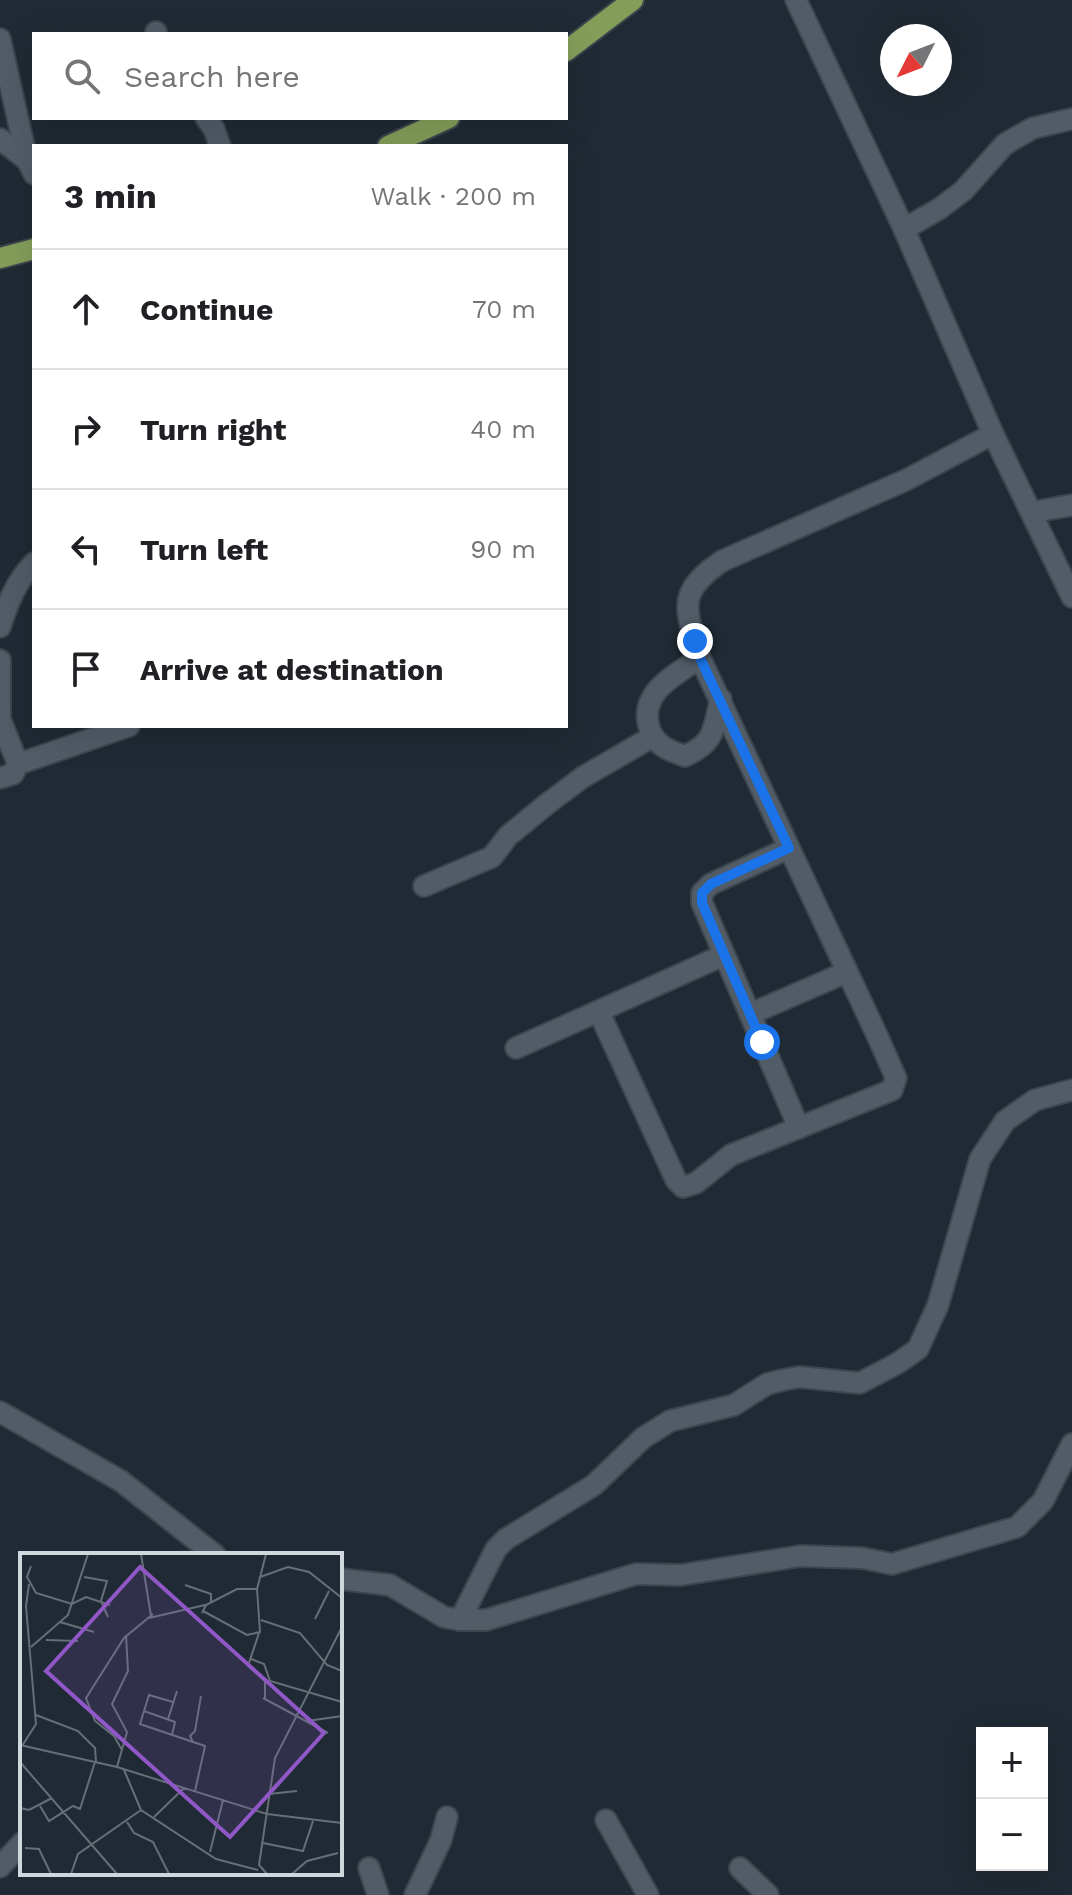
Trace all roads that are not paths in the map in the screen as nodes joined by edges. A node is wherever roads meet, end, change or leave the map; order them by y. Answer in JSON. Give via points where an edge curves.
{"nodes":[{"id":1,"x":633,"y":0,"type":"edge"},
{"id":2,"x":796,"y":0,"type":"edge"},
{"id":3,"x":0,"y":39,"type":"edge"},
{"id":4,"x":568,"y":49,"type":"edge"},
{"id":5,"x":1072,"y":119,"type":"edge"},
{"id":6,"x":207,"y":120,"type":"edge"},
{"id":7,"x":445,"y":120,"type":"edge"},
{"id":8,"x":0,"y":139,"type":"edge"},
{"id":9,"x":219,"y":144,"type":"edge"},
{"id":10,"x":392,"y":144,"type":"edge"},
{"id":11,"x":30,"y":167,"type":"edge"},
{"id":12,"x":904,"y":229,"type":"junction"},
{"id":13,"x":32,"y":250,"type":"edge"},
{"id":14,"x":0,"y":258,"type":"edge"},
{"id":15,"x":993,"y":434,"type":"junction"},
{"id":16,"x":1072,"y":505,"type":"edge"},
{"id":17,"x":1033,"y":512,"type":"junction"},
{"id":18,"x":32,"y":565,"type":"edge"},
{"id":19,"x":1072,"y":597,"type":"edge"},
{"id":20,"x":5,"y":598,"type":"edge"},
{"id":21,"x":0,"y":627,"type":"edge"},
{"id":22,"x":700,"y":658,"type":"junction"},
{"id":23,"x":0,"y":660,"type":"edge"},
{"id":24,"x":721,"y":699,"type":"junction"},
{"id":25,"x":123,"y":728,"type":"edge"},
{"id":26,"x":652,"y":737,"type":"junction"},
{"id":27,"x":18,"y":764,"type":"junction"},
{"id":28,"x":0,"y":778,"type":"edge"},
{"id":29,"x":789,"y":848,"type":"junction"},
{"id":30,"x":424,"y":886,"type":"dead end"},
{"id":31,"x":724,"y":955,"type":"junction"},
{"id":32,"x":847,"y":972,"type":"junction"},
{"id":33,"x":599,"y":1012,"type":"junction"},
{"id":34,"x":750,"y":1014,"type":"junction"},
{"id":35,"x":516,"y":1048,"type":"dead end"},
{"id":36,"x":1072,"y":1090,"type":"edge"},
{"id":37,"x":799,"y":1128,"type":"junction"},
{"id":38,"x":0,"y":1412,"type":"edge"},
{"id":39,"x":1072,"y":1444,"type":"edge"},
{"id":40,"x":212,"y":1553,"type":"edge"},
{"id":41,"x":342,"y":1579,"type":"edge"},
{"id":42,"x":460,"y":1620,"type":"junction"},
{"id":43,"x":447,"y":1817,"type":"dead end"},
{"id":44,"x":606,"y":1820,"type":"dead end"},
{"id":45,"x":20,"y":1845,"type":"edge"},
{"id":46,"x":0,"y":1867,"type":"edge"},
{"id":47,"x":369,"y":1868,"type":"dead end"},
{"id":48,"x":740,"y":1868,"type":"dead end"},
{"id":49,"x":378,"y":1895,"type":"edge"},
{"id":50,"x":415,"y":1895,"type":"edge"},
{"id":51,"x":648,"y":1895,"type":"edge"},
{"id":52,"x":768,"y":1895,"type":"edge"}],
"edges":[{"from":1,"to":4,"type":"main road"},
{"from":2,"to":12,"type":"street"},
{"from":3,"to":11,"type":"street"},
{"from":5,"to":12,"type":"street","via":[[1033,128],[1005,144],[963,191]]},
{"from":6,"to":9,"type":"street"},
{"from":7,"to":10,"type":"main road"},
{"from":8,"to":11,"type":"street"},
{"from":12,"to":15,"type":"street"},
{"from":13,"to":14,"type":"main road"},
{"from":15,"to":17,"type":"street"},
{"from":15,"to":22,"type":"street","via":[[705,573],[692,587],[688,607]]},
{"from":16,"to":17,"type":"street"},
{"from":17,"to":19,"type":"street"},
{"from":18,"to":20,"type":"street"},
{"from":20,"to":21,"type":"street"},
{"from":22,"to":24,"type":"street"},
{"from":22,"to":26,"type":"street","via":[[657,690],[646,718]]},
{"from":23,"to":27,"type":"street","via":[[0,719]]},
{"from":24,"to":26,"type":"street","via":[[710,740],[703,747],[685,756],[666,750]]},
{"from":24,"to":29,"type":"street"},
{"from":25,"to":27,"type":"street"},
{"from":26,"to":30,"type":"street","via":[[583,777],[508,836],[492,857]]},
{"from":27,"to":28,"type":"street","via":[[13,774]]},
{"from":29,"to":31,"type":"street","via":[[702,893]]},
{"from":29,"to":32,"type":"street"},
{"from":31,"to":33,"type":"street"},
{"from":31,"to":34,"type":"street"},
{"from":32,"to":34,"type":"street"},
{"from":32,"to":37,"type":"street","via":[[896,1078],[892,1090]]},
{"from":33,"to":35,"type":"street"},
{"from":33,"to":37,"type":"street","via":[[683,1187],[731,1155]]},
{"from":34,"to":37,"type":"street"},
{"from":36,"to":42,"type":"street","via":[[1035,1100],[1005,1121],[980,1159],[938,1305],[918,1349],[860,1383],[783,1380],[734,1405],[657,1427],[594,1485],[506,1539]]},
{"from":38,"to":40,"type":"street","via":[[121,1481]]},
{"from":39,"to":42,"type":"street","via":[[1043,1501],[1027,1520],[1004,1532],[892,1564],[800,1556],[681,1575],[636,1574],[486,1620]]},
{"from":41,"to":42,"type":"street","via":[[390,1585],[444,1617]]},
{"from":43,"to":50,"type":"street"},
{"from":44,"to":51,"type":"street"},
{"from":45,"to":46,"type":"street"},
{"from":47,"to":49,"type":"street"},
{"from":48,"to":52,"type":"street"}]}
